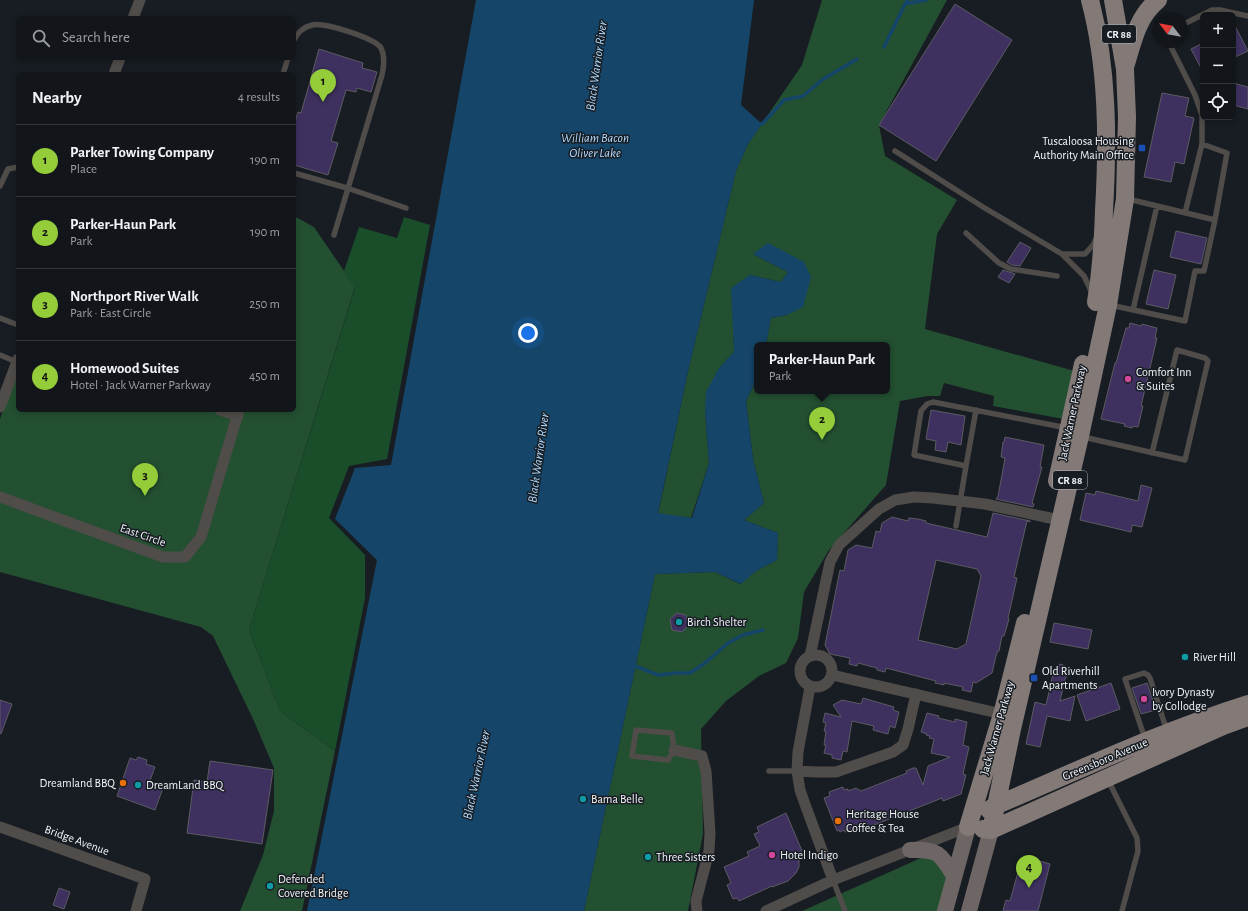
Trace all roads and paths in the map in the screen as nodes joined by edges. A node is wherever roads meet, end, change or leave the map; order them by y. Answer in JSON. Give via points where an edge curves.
{"nodes":[{"id":1,"x":140,"y":0,"type":"edge"},
{"id":2,"x":1090,"y":0,"type":"edge"},
{"id":3,"x":1114,"y":0,"type":"edge"},
{"id":4,"x":1158,"y":0,"type":"edge"},
{"id":5,"x":134,"y":16,"type":"edge"},
{"id":6,"x":1248,"y":16,"type":"edge"},
{"id":7,"x":1188,"y":22,"type":"edge"},
{"id":8,"x":296,"y":37,"type":"edge"},
{"id":9,"x":1172,"y":48,"type":"edge"},
{"id":10,"x":119,"y":60,"type":"edge"},
{"id":11,"x":287,"y":60,"type":"edge"},
{"id":12,"x":1125,"y":69,"type":"junction"},
{"id":13,"x":115,"y":72,"type":"edge"},
{"id":14,"x":284,"y":72,"type":"edge"},
{"id":15,"x":1202,"y":144,"type":"junction"},
{"id":16,"x":895,"y":151,"type":"dead end"},
{"id":17,"x":16,"y":167,"type":"edge"},
{"id":18,"x":296,"y":173,"type":"edge"},
{"id":19,"x":0,"y":186,"type":"edge"},
{"id":20,"x":347,"y":188,"type":"junction"},
{"id":21,"x":1125,"y":199,"type":"junction"},
{"id":22,"x":1157,"y":206,"type":"junction"},
{"id":23,"x":406,"y":208,"type":"dead end"},
{"id":24,"x":1185,"y":213,"type":"junction"},
{"id":25,"x":1215,"y":220,"type":"junction"},
{"id":26,"x":1104,"y":227,"type":"junction"},
{"id":27,"x":966,"y":234,"type":"dead end"},
{"id":28,"x":334,"y":235,"type":"dead end"},
{"id":29,"x":1062,"y":254,"type":"junction"},
{"id":30,"x":1057,"y":276,"type":"dead end"},
{"id":31,"x":1102,"y":303,"type":"junction"},
{"id":32,"x":1133,"y":310,"type":"junction"},
{"id":33,"x":0,"y":318,"type":"edge"},
{"id":34,"x":16,"y":324,"type":"edge"},
{"id":35,"x":0,"y":355,"type":"edge"},
{"id":36,"x":16,"y":360,"type":"edge"},
{"id":37,"x":16,"y":366,"type":"edge"},
{"id":38,"x":0,"y":407,"type":"edge"},
{"id":39,"x":976,"y":410,"type":"junction"},
{"id":40,"x":238,"y":413,"type":"edge"},
{"id":41,"x":1074,"y":432,"type":"junction"},
{"id":42,"x":1152,"y":453,"type":"junction"},
{"id":43,"x":966,"y":466,"type":"junction"},
{"id":44,"x":0,"y":497,"type":"edge"},
{"id":45,"x":961,"y":501,"type":"junction"},
{"id":46,"x":1050,"y":518,"type":"junction"},
{"id":47,"x":956,"y":526,"type":"dead end"},
{"id":48,"x":810,"y":656,"type":"junction"},
{"id":49,"x":832,"y":675,"type":"junction"},
{"id":50,"x":810,"y":687,"type":"junction"},
{"id":51,"x":916,"y":694,"type":"junction"},
{"id":52,"x":1248,"y":704,"type":"edge"},
{"id":53,"x":1002,"y":714,"type":"junction"},
{"id":54,"x":1248,"y":717,"type":"edge"},
{"id":55,"x":1170,"y":732,"type":"junction"},
{"id":56,"x":1146,"y":742,"type":"junction"},
{"id":57,"x":674,"y":750,"type":"junction"},
{"id":58,"x":1006,"y":759,"type":"junction"},
{"id":59,"x":797,"y":770,"type":"junction"},
{"id":60,"x":769,"y":771,"type":"dead end"},
{"id":61,"x":1106,"y":778,"type":"junction"},
{"id":62,"x":1035,"y":788,"type":"junction"},
{"id":63,"x":997,"y":805,"type":"junction"},
{"id":64,"x":0,"y":826,"type":"edge"},
{"id":65,"x":968,"y":827,"type":"junction"},
{"id":66,"x":991,"y":830,"type":"junction"},
{"id":67,"x":910,"y":850,"type":"junction"},
{"id":68,"x":954,"y":876,"type":"junction"},
{"id":69,"x":833,"y":880,"type":"junction"},
{"id":70,"x":769,"y":910,"type":"edge"},
{"id":71,"x":136,"y":911,"type":"edge"},
{"id":72,"x":696,"y":911,"type":"edge"},
{"id":73,"x":845,"y":911,"type":"edge"},
{"id":74,"x":945,"y":911,"type":"edge"},
{"id":75,"x":969,"y":911,"type":"edge"},
{"id":76,"x":1122,"y":911,"type":"edge"}],
"edges":[{"from":1,"to":5,"type":"street"},
{"from":2,"to":26,"type":"main road","name":"Jack Warner Parkway","via":[[1100,48],[1105,107]]},
{"from":3,"to":12,"type":"main road","name":"Jack Warner Parkway","number":"CR 88"},
{"from":4,"to":12,"type":"main road","via":[[1147,9],[1140,21]]},
{"from":6,"to":7,"type":"lane","via":[[1212,10]]},
{"from":8,"to":20,"type":"lane","via":[[303,28],[319,24],[371,40],[380,48],[384,65],[382,75]]},
{"from":9,"to":15,"type":"lane","via":[[1202,115]]},
{"from":10,"to":13,"type":"street"},
{"from":11,"to":14,"type":"lane"},
{"from":12,"to":21,"type":"main road","name":"Jack Warner Parkway","number":"CR 88","via":[[1128,117]]},
{"from":15,"to":24,"type":"lane"},
{"from":15,"to":25,"type":"lane","via":[[1227,153]]},
{"from":16,"to":29,"type":"lane"},
{"from":17,"to":19,"type":"lane","via":[[8,169]]},
{"from":18,"to":20,"type":"lane"},
{"from":20,"to":23,"type":"lane"},
{"from":20,"to":28,"type":"lane"},
{"from":21,"to":22,"type":"lane"},
{"from":21,"to":31,"type":"main road","name":"Jack Warner Parkway","number":"CR 88"},
{"from":22,"to":24,"type":"lane"},
{"from":22,"to":32,"type":"lane"},
{"from":24,"to":25,"type":"lane"},
{"from":25,"to":32,"type":"lane","via":[[1204,271],[1194,271],[1185,321]]},
{"from":26,"to":29,"type":"lane","via":[[1085,254]]},
{"from":26,"to":31,"type":"main road","name":"Jack Warner Parkway"},
{"from":27,"to":30,"type":"lane","via":[[1010,269]]},
{"from":29,"to":31,"type":"lane","via":[[1084,276]]},
{"from":31,"to":32,"type":"lane"},
{"from":31,"to":41,"type":"main road","name":"Jack Warner Parkway","number":"CR 88"},
{"from":33,"to":34,"type":"lane"},
{"from":35,"to":36,"type":"lane"},
{"from":37,"to":38,"type":"street"},
{"from":39,"to":41,"type":"lane"},
{"from":39,"to":43,"type":"lane"},
{"from":39,"to":43,"type":"lane","via":[[933,402],[921,411],[914,455]]},
{"from":40,"to":44,"type":"street","name":"East Circle","via":[[201,537],[185,557],[164,556]]},
{"from":41,"to":42,"type":"lane"},
{"from":41,"to":46,"type":"main road","name":"Jack Warner Parkway"},
{"from":41,"to":58,"type":"main road","name":"Jack Warner Parkway","number":"CR 88"},
{"from":42,"to":42,"type":"lane","via":[[1177,350],[1205,358],[1208,361],[1185,460]]},
{"from":43,"to":45,"type":"lane"},
{"from":45,"to":46,"type":"street"},
{"from":45,"to":47,"type":"lane"},
{"from":45,"to":48,"type":"street","via":[[914,497],[895,500],[879,509],[839,545],[830,562]]},
{"from":46,"to":53,"type":"main road","name":"Jack Warner Parkway"},
{"from":48,"to":49,"type":"street","via":[[817,655],[827,659]]},
{"from":48,"to":50,"type":"street","via":[[802,661],[799,671],[802,681]]},
{"from":49,"to":50,"type":"street","via":[[821,687]]},
{"from":49,"to":51,"type":"street"},
{"from":50,"to":59,"type":"street"},
{"from":51,"to":53,"type":"street"},
{"from":51,"to":59,"type":"street","via":[[903,744],[893,752],[836,772]]},
{"from":52,"to":55,"type":"main road","name":"Greensboro Avenue"},
{"from":53,"to":65,"type":"main road","name":"Jack Warner Parkway"},
{"from":54,"to":61,"type":"main road","name":"Greensboro Avenue"},
{"from":55,"to":56,"type":"main road","name":"Greensboro Avenue"},
{"from":55,"to":56,"type":"lane","via":[[1148,675],[1144,673],[1125,679]]},
{"from":56,"to":62,"type":"main road","name":"Greensboro Avenue"},
{"from":57,"to":57,"type":"lane","via":[[672,733],[636,730],[632,756],[668,760]]},
{"from":57,"to":72,"type":"street","via":[[702,756],[706,771],[709,851],[696,901]]},
{"from":58,"to":62,"type":"main road","number":"CR 88","via":[[1009,778],[1024,788]]},
{"from":58,"to":63,"type":"main road","name":"Jack Warner Parkway","number":"CR 88"},
{"from":59,"to":60,"type":"lane"},
{"from":59,"to":69,"type":"street","via":[[800,790]]},
{"from":61,"to":66,"type":"main road","name":"Greensboro Avenue"},
{"from":61,"to":76,"type":"lane","via":[[1137,838],[1138,851]]},
{"from":62,"to":63,"type":"main road","name":"Greensboro Avenue"},
{"from":63,"to":65,"type":"main road","name":"Greensboro Avenue"},
{"from":63,"to":66,"type":"main road","name":"Jack Warner Parkway","number":"CR 88"},
{"from":64,"to":71,"type":"street","name":"Bridge Avenue","via":[[145,879]]},
{"from":65,"to":66,"type":"main road","name":"Greensboro Avenue"},
{"from":65,"to":67,"type":"street","name":"Greensboro Avenue"},
{"from":65,"to":68,"type":"main road","name":"Jack Warner Parkway"},
{"from":66,"to":75,"type":"main road","name":"Jack Warner Parkway","number":"CR 88"},
{"from":67,"to":68,"type":"main road","via":[[934,851],[944,860]]},
{"from":67,"to":69,"type":"street","name":"Greensboro Avenue"},
{"from":68,"to":74,"type":"main road","name":"Jack Warner Parkway"},
{"from":69,"to":70,"type":"street","name":"Greensboro Avenue"},
{"from":69,"to":73,"type":"lane"}]}
